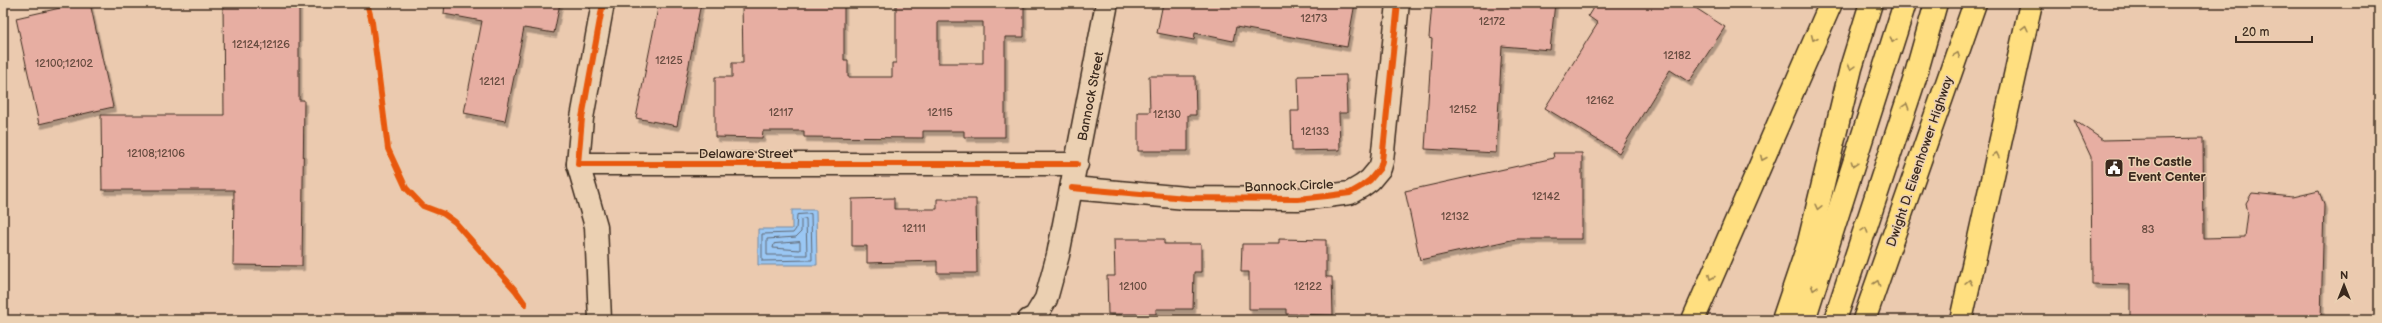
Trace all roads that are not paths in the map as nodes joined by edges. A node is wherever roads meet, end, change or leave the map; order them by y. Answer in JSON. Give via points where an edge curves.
{"nodes":[{"id":1,"x":603,"y":3,"type":"edge"},
{"id":2,"x":1107,"y":3,"type":"edge"},
{"id":3,"x":1398,"y":3,"type":"edge"},
{"id":4,"x":1831,"y":3,"type":"edge"},
{"id":5,"x":1871,"y":3,"type":"edge"},
{"id":6,"x":1905,"y":3,"type":"edge"},
{"id":7,"x":1936,"y":3,"type":"edge"},
{"id":8,"x":1975,"y":3,"type":"edge"},
{"id":9,"x":2031,"y":3,"type":"edge"},
{"id":10,"x":578,"y":164,"type":"junction"},
{"id":11,"x":1077,"y":164,"type":"junction"},
{"id":12,"x":1072,"y":188,"type":"junction"},
{"id":13,"x":600,"y":320,"type":"edge"},
{"id":14,"x":1029,"y":320,"type":"edge"},
{"id":15,"x":1693,"y":320,"type":"edge"},
{"id":16,"x":1782,"y":320,"type":"edge"},
{"id":17,"x":1804,"y":320,"type":"edge"},
{"id":18,"x":1835,"y":320,"type":"edge"},
{"id":19,"x":1864,"y":320,"type":"edge"},
{"id":20,"x":1961,"y":320,"type":"edge"}],
"edges":[{"from":1,"to":10,"type":"street","via":[[582,118]]},
{"from":2,"to":11,"type":"street","name":"Bannock Street"},
{"from":3,"to":12,"type":"street","name":"Bannock Circle","via":[[1382,161],[1380,168],[1370,180],[1350,193],[1298,199],[1186,198]]},
{"from":4,"to":15,"type":"highway","one_way":true},
{"from":5,"to":16,"type":"highway","one_way":true,"via":[[1851,68],[1808,246]]},
{"from":6,"to":17,"type":"highway","one_way":true},
{"from":18,"to":7,"type":"highway","one_way":true,"via":[[1914,81]]},
{"from":19,"to":8,"type":"highway","name":"Dwight D. Eisenhower Highway","one_way":true},
{"from":20,"to":9,"type":"highway","one_way":true},
{"from":10,"to":11,"type":"street","name":"Delaware Street"},
{"from":10,"to":13,"type":"street","via":[[596,226]]},
{"from":11,"to":12,"type":"street","name":"Bannock Street"},
{"from":12,"to":14,"type":"street","name":"Bannock Street","via":[[1046,299],[1035,317]]}]}
